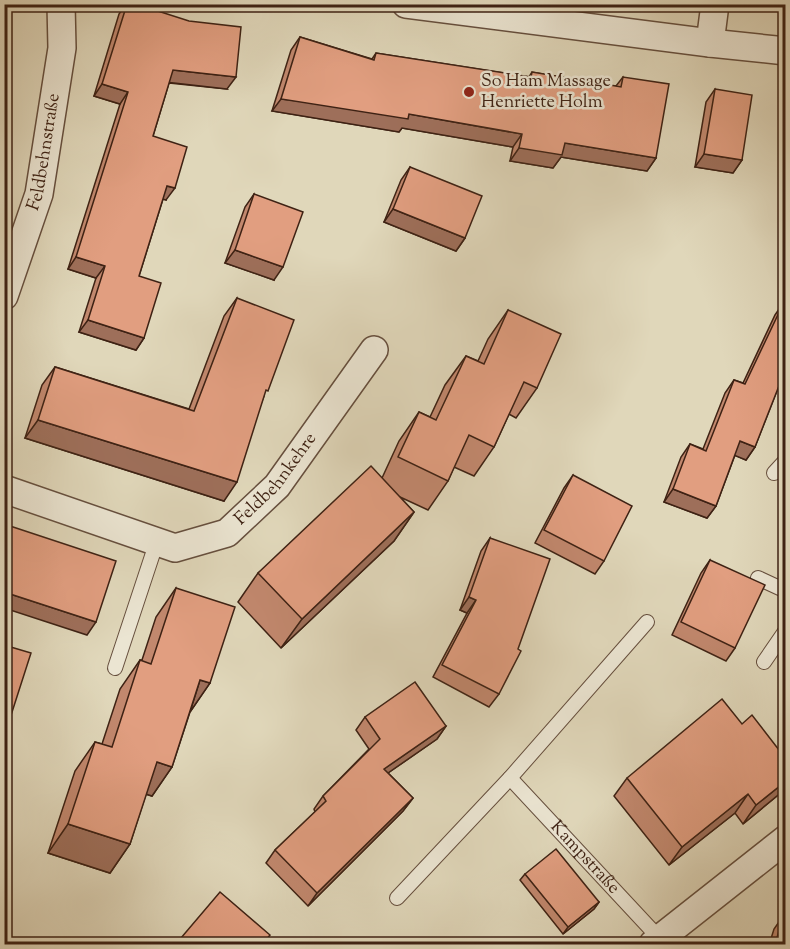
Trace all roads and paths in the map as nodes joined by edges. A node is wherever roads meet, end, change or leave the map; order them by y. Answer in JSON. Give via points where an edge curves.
{"nodes":[{"id":1,"x":62,"y":4,"type":"edge"},
{"id":2,"x":406,"y":4,"type":"edge"},
{"id":3,"x":715,"y":4,"type":"edge"},
{"id":4,"x":711,"y":43,"type":"junction"},
{"id":5,"x":786,"y":51,"type":"edge"},
{"id":6,"x":4,"y":296,"type":"edge"},
{"id":7,"x":374,"y":350,"type":"dead end"},
{"id":8,"x":786,"y":460,"type":"edge"},
{"id":9,"x":774,"y":473,"type":"dead end"},
{"id":10,"x":4,"y":489,"type":"edge"},
{"id":11,"x":157,"y":542,"type":"junction"},
{"id":12,"x":758,"y":578,"type":"dead end"},
{"id":13,"x":786,"y":591,"type":"edge"},
{"id":14,"x":647,"y":622,"type":"dead end"},
{"id":15,"x":786,"y":630,"type":"edge"},
{"id":16,"x":764,"y":662,"type":"dead end"},
{"id":17,"x":116,"y":668,"type":"dead end"},
{"id":18,"x":510,"y":778,"type":"junction"},
{"id":19,"x":786,"y":839,"type":"edge"},
{"id":20,"x":397,"y":898,"type":"dead end"},
{"id":21,"x":656,"y":942,"type":"edge"}],
"edges":[{"from":1,"to":6,"type":"street","name":"Feldbehnstraße","via":[[62,48],[39,194]]},
{"from":2,"to":4,"type":"street"},
{"from":3,"to":4,"type":"street"},
{"from":4,"to":5,"type":"street"},
{"from":7,"to":11,"type":"street","name":"Feldbehnkehre","via":[[277,486],[227,533],[175,548]]},
{"from":8,"to":9,"type":"lane"},
{"from":10,"to":11,"type":"street","name":"Feldbehnkehre"},
{"from":11,"to":17,"type":"lane"},
{"from":12,"to":13,"type":"lane"},
{"from":14,"to":18,"type":"lane"},
{"from":15,"to":16,"type":"lane"},
{"from":18,"to":20,"type":"lane"},
{"from":18,"to":21,"type":"lane","name":"Kampstraße"},
{"from":19,"to":21,"type":"street","name":"Kampstraße"}]}
